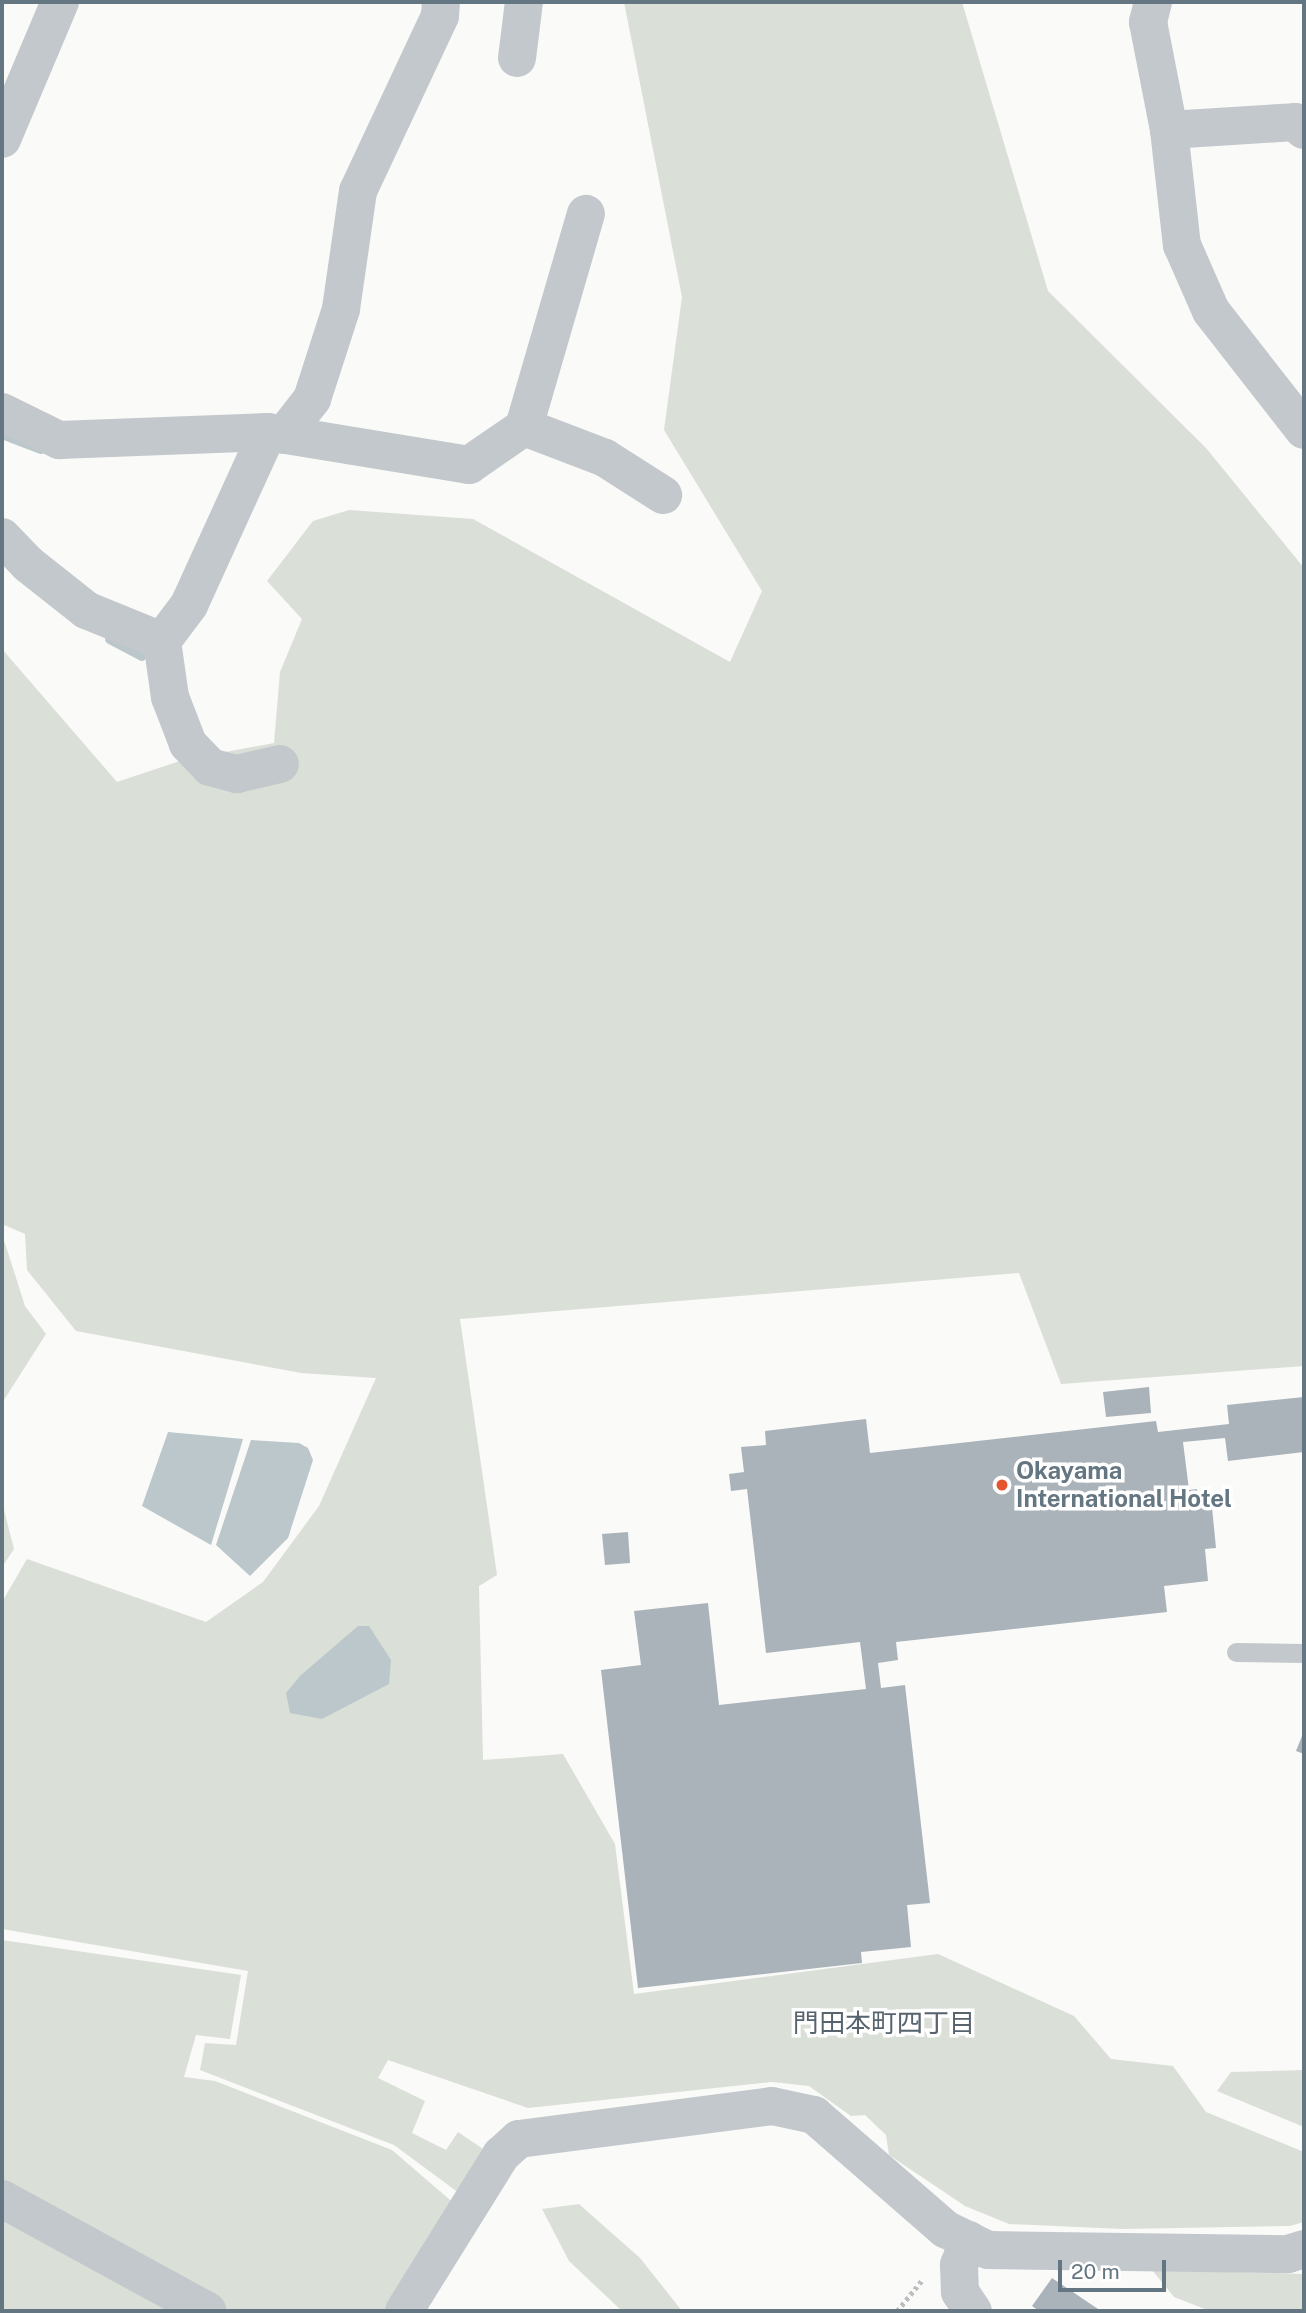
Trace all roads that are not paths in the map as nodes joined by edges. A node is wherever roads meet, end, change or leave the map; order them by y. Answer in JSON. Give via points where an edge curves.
{"nodes":[{"id":1,"x":60,"y":2,"type":"edge"},
{"id":2,"x":440,"y":2,"type":"edge"},
{"id":3,"x":524,"y":2,"type":"edge"},
{"id":4,"x":1153,"y":2,"type":"edge"},
{"id":5,"x":517,"y":58,"type":"dead end"},
{"id":6,"x":1169,"y":130,"type":"junction"},
{"id":7,"x":1304,"y":130,"type":"edge"},
{"id":8,"x":2,"y":139,"type":"edge"},
{"id":9,"x":586,"y":214,"type":"dead end"},
{"id":10,"x":2,"y":412,"type":"edge"},
{"id":11,"x":524,"y":427,"type":"junction"},
{"id":12,"x":1304,"y":430,"type":"edge"},
{"id":13,"x":276,"y":434,"type":"junction"},
{"id":14,"x":663,"y":495,"type":"dead end"},
{"id":15,"x":2,"y":537,"type":"edge"},
{"id":16,"x":162,"y":641,"type":"junction"},
{"id":17,"x":280,"y":764,"type":"dead end"},
{"id":18,"x":1236,"y":1652,"type":"dead end"},
{"id":19,"x":1304,"y":1653,"type":"edge"},
{"id":20,"x":2,"y":2199,"type":"edge"},
{"id":21,"x":969,"y":2240,"type":"junction"},
{"id":22,"x":1304,"y":2249,"type":"edge"},
{"id":23,"x":207,"y":2311,"type":"edge"},
{"id":24,"x":404,"y":2311,"type":"edge"},
{"id":25,"x":973,"y":2311,"type":"edge"}],
"edges":[{"from":1,"to":8,"type":"street"},
{"from":2,"to":13,"type":"street","via":[[440,16],[358,191],[341,309],[312,399]]},
{"from":3,"to":5,"type":"street"},
{"from":4,"to":6,"type":"street","via":[[1148,22]]},
{"from":6,"to":7,"type":"street","via":[[1295,122]]},
{"from":6,"to":12,"type":"street","via":[[1182,244],[1206,300]]},
{"from":9,"to":11,"type":"street"},
{"from":10,"to":13,"type":"street","via":[[59,440]]},
{"from":11,"to":13,"type":"street","via":[[469,465]]},
{"from":11,"to":14,"type":"street","via":[[605,458]]},
{"from":13,"to":16,"type":"street","via":[[189,605]]},
{"from":15,"to":16,"type":"street","via":[[28,565],[86,610]]},
{"from":16,"to":17,"type":"street","via":[[170,696],[188,744],[210,767],[237,774]]},
{"from":18,"to":19,"type":"lane"},
{"from":20,"to":23,"type":"street"},
{"from":21,"to":22,"type":"street","via":[[988,2250],[1288,2253]]},
{"from":21,"to":24,"type":"street","via":[[945,2229],[814,2115],[772,2106],[519,2139],[500,2155]]},
{"from":21,"to":25,"type":"street","via":[[960,2265],[960,2292]]}]}
